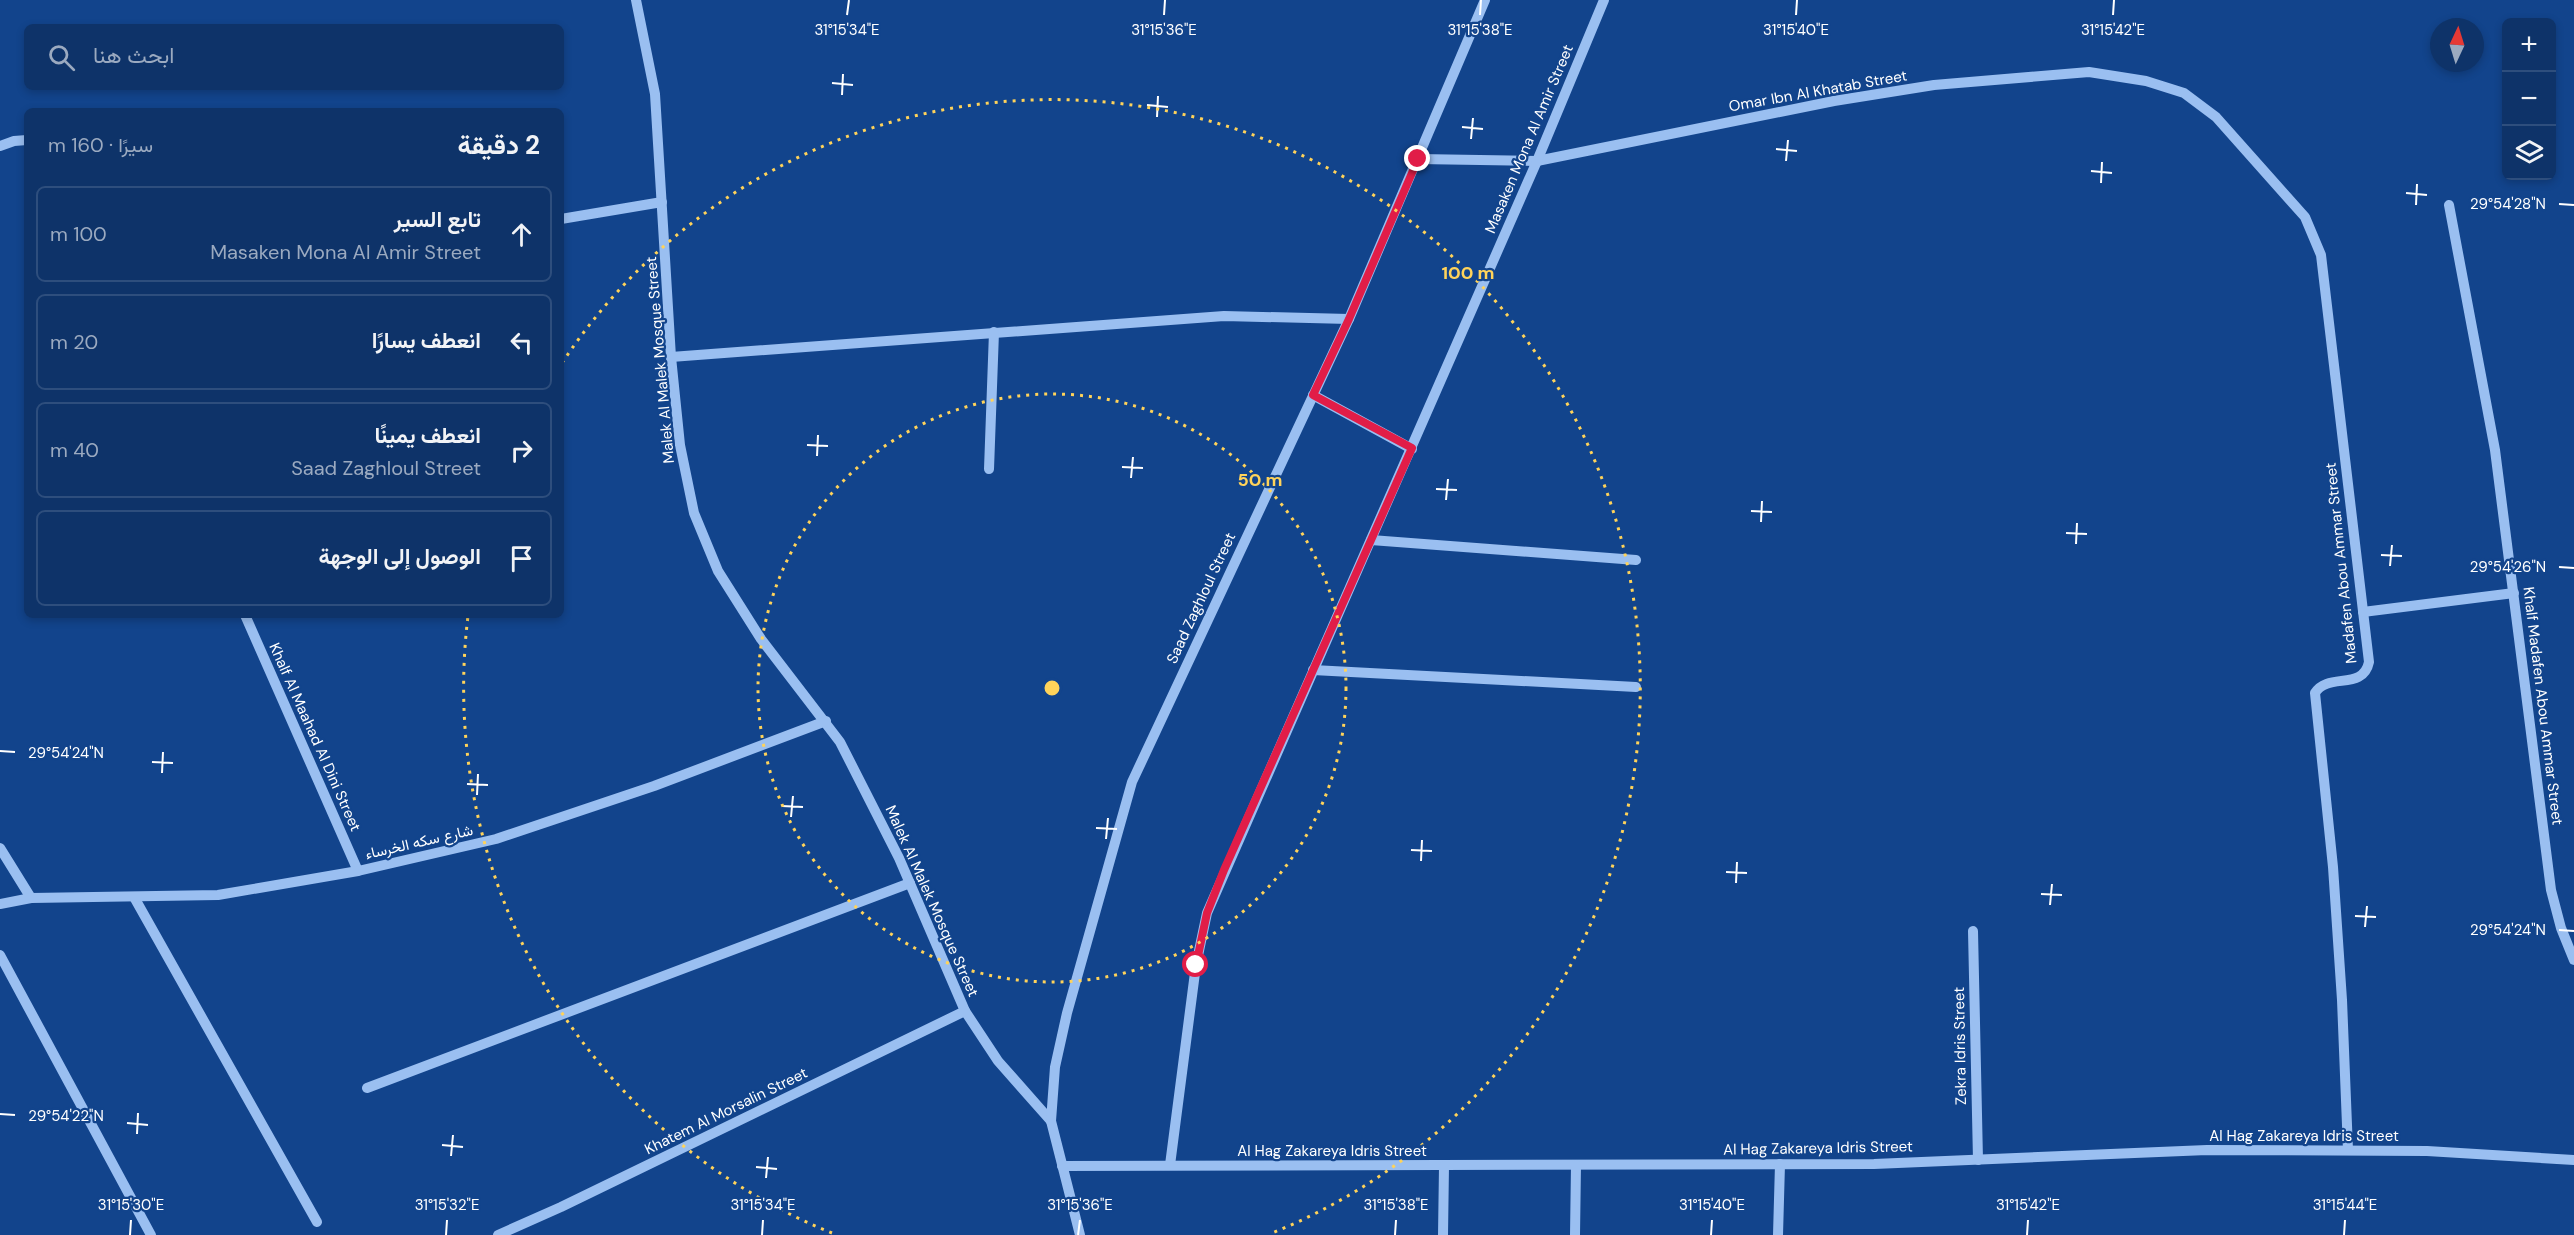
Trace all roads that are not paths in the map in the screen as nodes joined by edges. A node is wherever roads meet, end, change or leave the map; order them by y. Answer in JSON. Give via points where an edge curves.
{"nodes":[{"id":1,"x":636,"y":0,"type":"edge"},
{"id":2,"x":1485,"y":0,"type":"edge"},
{"id":3,"x":1604,"y":0,"type":"edge"},
{"id":4,"x":2216,"y":117,"type":"joint"},
{"id":5,"x":24,"y":140,"type":"edge"},
{"id":6,"x":0,"y":146,"type":"edge"},
{"id":7,"x":1418,"y":159,"type":"junction"},
{"id":8,"x":1537,"y":161,"type":"junction"},
{"id":9,"x":662,"y":202,"type":"junction"},
{"id":10,"x":2449,"y":206,"type":"dead end"},
{"id":11,"x":564,"y":218,"type":"edge"},
{"id":12,"x":1349,"y":319,"type":"junction"},
{"id":13,"x":994,"y":332,"type":"junction"},
{"id":14,"x":671,"y":357,"type":"junction"},
{"id":15,"x":1313,"y":395,"type":"junction"},
{"id":16,"x":1412,"y":448,"type":"junction"},
{"id":17,"x":989,"y":469,"type":"dead end"},
{"id":18,"x":1371,"y":540,"type":"junction"},
{"id":19,"x":1636,"y":560,"type":"dead end"},
{"id":20,"x":2514,"y":593,"type":"junction"},
{"id":21,"x":2363,"y":612,"type":"junction"},
{"id":22,"x":246,"y":618,"type":"edge"},
{"id":23,"x":1313,"y":670,"type":"junction"},
{"id":24,"x":1636,"y":687,"type":"dead end"},
{"id":25,"x":826,"y":721,"type":"junction"},
{"id":26,"x":0,"y":848,"type":"edge"},
{"id":27,"x":358,"y":872,"type":"junction"},
{"id":28,"x":910,"y":883,"type":"junction"},
{"id":29,"x":134,"y":897,"type":"junction"},
{"id":30,"x":31,"y":898,"type":"junction"},
{"id":31,"x":0,"y":904,"type":"edge"},
{"id":32,"x":1973,"y":932,"type":"dead end"},
{"id":33,"x":0,"y":955,"type":"edge"},
{"id":34,"x":2574,"y":960,"type":"edge"},
{"id":35,"x":966,"y":1011,"type":"junction"},
{"id":36,"x":367,"y":1088,"type":"dead end"},
{"id":37,"x":1051,"y":1121,"type":"junction"},
{"id":38,"x":2348,"y":1150,"type":"junction"},
{"id":39,"x":1977,"y":1160,"type":"junction"},
{"id":40,"x":2574,"y":1160,"type":"edge"},
{"id":41,"x":1780,"y":1164,"type":"junction"},
{"id":42,"x":1576,"y":1165,"type":"junction"},
{"id":43,"x":1062,"y":1166,"type":"junction"},
{"id":44,"x":1170,"y":1166,"type":"junction"},
{"id":45,"x":1444,"y":1166,"type":"junction"},
{"id":46,"x":317,"y":1222,"type":"dead end"},
{"id":47,"x":151,"y":1235,"type":"edge"},
{"id":48,"x":498,"y":1235,"type":"edge"},
{"id":49,"x":1080,"y":1235,"type":"edge"},
{"id":50,"x":1443,"y":1235,"type":"edge"},
{"id":51,"x":1575,"y":1235,"type":"edge"},
{"id":52,"x":1778,"y":1235,"type":"edge"}],
"edges":[{"from":1,"to":9,"type":"street","name":"Malek Al Malek Mosque Street","via":[[655,94]]},
{"from":2,"to":7,"type":"street","name":"Saad Zaghloul Street"},
{"from":3,"to":8,"type":"street","name":"Masaken Mona Al Amir Street"},
{"from":4,"to":8,"type":"street","name":"Omar Ibn Al Khatab Street","via":[[2184,93],[2146,81],[2089,72],[1968,82],[1868,96]]},
{"from":4,"to":21,"type":"street","name":"Madafen Abou Ammar Street","via":[[2305,217],[2321,255]]},
{"from":5,"to":6,"type":"street"},
{"from":7,"to":8,"type":"street","name":"Omar Ibn Al Khatab Street"},
{"from":7,"to":12,"type":"street","name":"Saad Zaghloul Street"},
{"from":8,"to":16,"type":"street","name":"Masaken Mona Al Amir Street"},
{"from":9,"to":11,"type":"street"},
{"from":9,"to":14,"type":"street","name":"Malek Al Malek Mosque Street"},
{"from":10,"to":20,"type":"street","name":"Khalf Madafen Abou Ammar Street","via":[[2495,450]]},
{"from":12,"to":13,"type":"street","via":[[1224,316]]},
{"from":12,"to":15,"type":"street","name":"Saad Zaghloul Street"},
{"from":13,"to":14,"type":"street"},
{"from":13,"to":17,"type":"street"},
{"from":14,"to":25,"type":"street","name":"Malek Al Malek Mosque Street","via":[[680,445],[694,513],[718,571],[761,639]]},
{"from":15,"to":16,"type":"street"},
{"from":15,"to":37,"type":"street","name":"Saad Zaghloul Street","via":[[1132,783],[1067,1013],[1055,1067]]},
{"from":16,"to":18,"type":"street","name":"Masaken Mona Al Amir Street"},
{"from":18,"to":19,"type":"street"},
{"from":18,"to":23,"type":"street","name":"Masaken Mona Al Amir Street"},
{"from":20,"to":21,"type":"street"},
{"from":20,"to":34,"type":"street","name":"Khalf Madafen Abou Ammar Street","via":[[2552,890]]},
{"from":21,"to":38,"type":"street","name":"Madafen Abou Ammar Street","via":[[2368,670],[2357,679],[2319,686],[2315,693],[2333,867]]},
{"from":22,"to":27,"type":"street","name":"Khalf Al Maahad Al Dini Street"},
{"from":23,"to":24,"type":"street"},
{"from":23,"to":44,"type":"street","name":"Masaken Mona Al Amir Street","via":[[1207,913],[1196,965]]},
{"from":25,"to":27,"type":"street","name":"شارع سكه الخرساء","via":[[654,786],[496,839]]},
{"from":25,"to":28,"type":"street","name":"Malek Al Malek Mosque Street"},
{"from":26,"to":30,"type":"street"},
{"from":27,"to":29,"type":"street","name":"شارع سكه الخرساء","via":[[218,895]]},
{"from":28,"to":35,"type":"street","name":"Malek Al Malek Mosque Street"},
{"from":28,"to":36,"type":"street"},
{"from":29,"to":30,"type":"street","name":"شارع سكه الخرساء"},
{"from":29,"to":46,"type":"street"},
{"from":30,"to":31,"type":"street","name":"شارع سكه الخرساء"},
{"from":32,"to":39,"type":"street","name":"Zekra Idris Street"},
{"from":33,"to":47,"type":"street"},
{"from":35,"to":37,"type":"street","name":"Malek Al Malek Mosque Street","via":[[998,1061]]},
{"from":35,"to":48,"type":"street","name":"Khatem Al Morsalin Street"},
{"from":37,"to":43,"type":"street","name":"Saad Zaghloul Street"},
{"from":38,"to":39,"type":"street","name":"Al Hag Zakareya Idris Street","via":[[2207,1150]]},
{"from":38,"to":40,"type":"street","name":"Al Hag Zakareya Idris Street"},
{"from":39,"to":41,"type":"street","name":"Al Hag Zakareya Idris Street"},
{"from":41,"to":42,"type":"street","name":"Al Hag Zakareya Idris Street"},
{"from":41,"to":52,"type":"street"},
{"from":42,"to":45,"type":"street","name":"Al Hag Zakareya Idris Street"},
{"from":42,"to":51,"type":"street"},
{"from":43,"to":44,"type":"street","name":"Al Hag Zakareya Idris Street"},
{"from":43,"to":49,"type":"street","name":"Saad Zaghloul Street"},
{"from":44,"to":45,"type":"street","name":"Al Hag Zakareya Idris Street"},
{"from":45,"to":50,"type":"street"}]}
